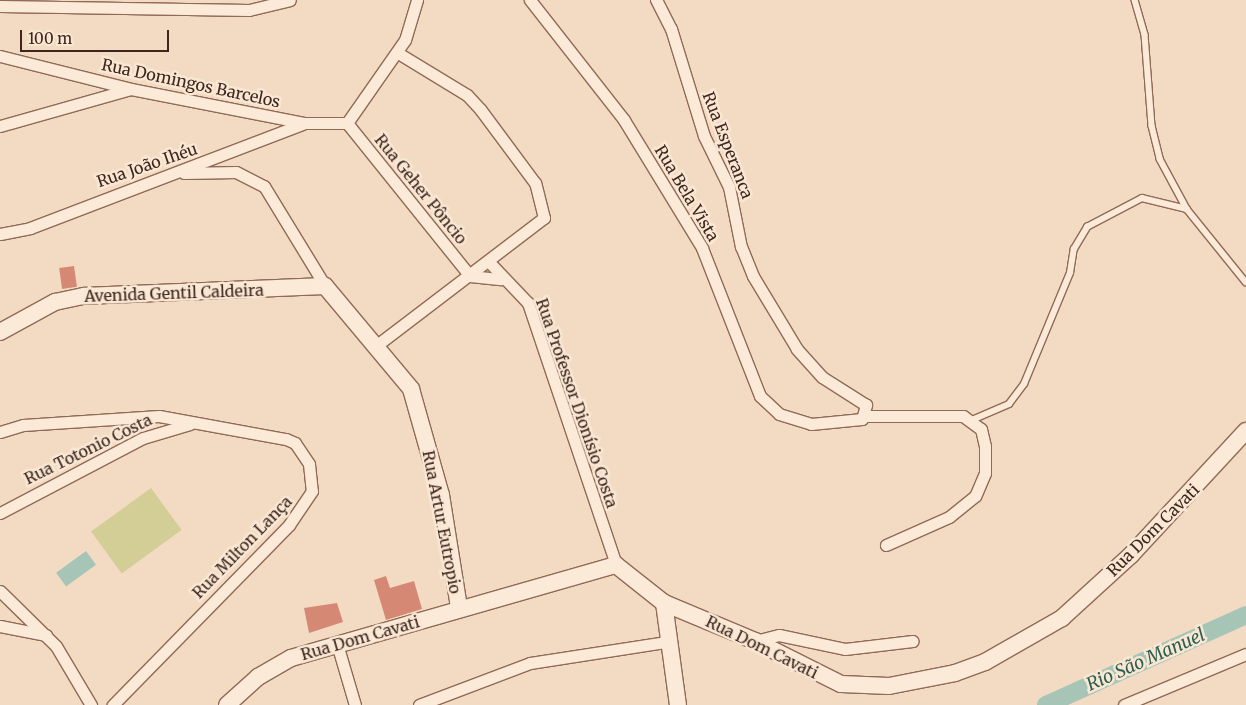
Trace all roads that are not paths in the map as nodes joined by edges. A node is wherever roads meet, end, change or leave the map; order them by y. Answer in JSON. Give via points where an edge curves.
{"nodes":[{"id":1,"x":290,"y":0,"type":"edge"},
{"id":2,"x":416,"y":0,"type":"edge"},
{"id":3,"x":530,"y":0,"type":"edge"},
{"id":4,"x":656,"y":0,"type":"edge"},
{"id":5,"x":1135,"y":0,"type":"edge"},
{"id":6,"x":0,"y":6,"type":"edge"},
{"id":7,"x":398,"y":53,"type":"junction"},
{"id":8,"x":0,"y":56,"type":"edge"},
{"id":9,"x":131,"y":89,"type":"junction"},
{"id":10,"x":347,"y":122,"type":"junction"},
{"id":11,"x":304,"y":123,"type":"junction"},
{"id":12,"x":0,"y":126,"type":"edge"},
{"id":13,"x":180,"y":173,"type":"junction"},
{"id":14,"x":1187,"y":208,"type":"junction"},
{"id":15,"x":0,"y":234,"type":"edge"},
{"id":16,"x":489,"y":262,"type":"junction"},
{"id":17,"x":470,"y":276,"type":"junction"},
{"id":18,"x":502,"y":279,"type":"junction"},
{"id":19,"x":1246,"y":282,"type":"edge"},
{"id":20,"x":325,"y":286,"type":"junction"},
{"id":21,"x":0,"y":332,"type":"edge"},
{"id":22,"x":378,"y":345,"type":"junction"},
{"id":23,"x":866,"y":412,"type":"junction"},
{"id":24,"x":972,"y":420,"type":"junction"},
{"id":25,"x":194,"y":423,"type":"junction"},
{"id":26,"x":1246,"y":431,"type":"edge"},
{"id":27,"x":0,"y":432,"type":"edge"},
{"id":28,"x":0,"y":513,"type":"edge"},
{"id":29,"x":886,"y":545,"type":"dead end"},
{"id":30,"x":616,"y":565,"type":"junction"},
{"id":31,"x":0,"y":591,"type":"edge"},
{"id":32,"x":664,"y":603,"type":"junction"},
{"id":33,"x":459,"y":607,"type":"junction"},
{"id":34,"x":0,"y":626,"type":"edge"},
{"id":35,"x":46,"y":635,"type":"junction"},
{"id":36,"x":755,"y":640,"type":"junction"},
{"id":37,"x":913,"y":641,"type":"dead end"},
{"id":38,"x":666,"y":642,"type":"junction"},
{"id":39,"x":337,"y":644,"type":"junction"},
{"id":40,"x":1246,"y":654,"type":"edge"},
{"id":41,"x":91,"y":705,"type":"edge"},
{"id":42,"x":113,"y":705,"type":"edge"},
{"id":43,"x":227,"y":705,"type":"edge"},
{"id":44,"x":355,"y":705,"type":"edge"},
{"id":45,"x":419,"y":705,"type":"edge"},
{"id":46,"x":678,"y":705,"type":"edge"},
{"id":47,"x":1124,"y":705,"type":"edge"}],
"edges":[{"from":1,"to":6,"type":"street","via":[[249,10]]},
{"from":2,"to":7,"type":"street"},
{"from":3,"to":23,"type":"street","name":"Rua Bela Vista","via":[[624,120],[702,248],[760,396],[779,414],[811,424]]},
{"from":4,"to":23,"type":"street","name":"Rua Esperanca","via":[[671,29],[704,136],[729,187],[741,247],[753,276],[797,350],[822,377],[856,395]]},
{"from":5,"to":14,"type":"lane","via":[[1145,35],[1154,143]]},
{"from":7,"to":10,"type":"street"},
{"from":7,"to":16,"type":"street","via":[[467,95],[520,157],[545,210],[536,228]]},
{"from":8,"to":9,"type":"street","name":"Rua Domingos Barcelos"},
{"from":9,"to":11,"type":"street","name":"Rua Domingos Barcelos"},
{"from":9,"to":12,"type":"street"},
{"from":10,"to":11,"type":"street","name":"Rua Domingos Barcelos"},
{"from":10,"to":17,"type":"street","name":"Rua Geher Pôncio"},
{"from":11,"to":13,"type":"street","name":"Rua João Ihéu"},
{"from":13,"to":15,"type":"street","name":"Rua João Ihéu","via":[[92,201],[30,228]]},
{"from":13,"to":20,"type":"street","name":"Rua Artur Eutropio","via":[[236,172],[264,186]]},
{"from":14,"to":19,"type":"lane"},
{"from":14,"to":24,"type":"lane","via":[[1142,198],[1087,227],[1074,249],[1070,273],[1024,384],[1009,404]]},
{"from":16,"to":17,"type":"street"},
{"from":16,"to":18,"type":"street","name":"Rua Professor Dionísio Costa"},
{"from":17,"to":18,"type":"street"},
{"from":17,"to":22,"type":"street"},
{"from":18,"to":30,"type":"street","name":"Rua Professor Dionísio Costa","via":[[518,291],[533,316]]},
{"from":20,"to":21,"type":"main road","name":"Avenida Gentil Caldeira","via":[[84,296],[55,302]]},
{"from":20,"to":22,"type":"main road","name":"Rua Artur Eutropio"},
{"from":22,"to":33,"type":"main road","name":"Rua Artur Eutropio","via":[[402,373],[418,407],[440,495]]},
{"from":23,"to":24,"type":"street","name":"Rua Bela Vista"},
{"from":24,"to":29,"type":"street","via":[[981,429],[985,446],[985,473],[975,496],[942,521]]},
{"from":25,"to":27,"type":"street","name":"Rua Milton Lança","via":[[145,416],[23,425]]},
{"from":25,"to":28,"type":"street","name":"Rua Totonio Costa","via":[[143,438]]},
{"from":25,"to":42,"type":"street","name":"Rua Milton Lança","via":[[295,443],[309,464],[312,491],[269,546]]},
{"from":26,"to":36,"type":"main road","name":"Rua Dom Cavati","via":[[1131,555],[1062,618],[985,662],[955,673],[870,688],[814,673]]},
{"from":30,"to":32,"type":"main road","name":"Rua Dom Cavati"},
{"from":30,"to":33,"type":"main road","name":"Rua Dom Cavati"},
{"from":31,"to":35,"type":"street"},
{"from":32,"to":36,"type":"main road","name":"Rua Dom Cavati"},
{"from":32,"to":38,"type":"main road"},
{"from":33,"to":39,"type":"main road","name":"Rua Dom Cavati"},
{"from":34,"to":35,"type":"street"},
{"from":35,"to":41,"type":"street"},
{"from":36,"to":37,"type":"street","via":[[779,635],[845,648]]},
{"from":38,"to":45,"type":"street","via":[[530,663]]},
{"from":38,"to":46,"type":"main road"},
{"from":39,"to":43,"type":"main road","name":"Rua Dom Cavati","via":[[273,667]]},
{"from":39,"to":44,"type":"street"},
{"from":40,"to":47,"type":"street"}]}
